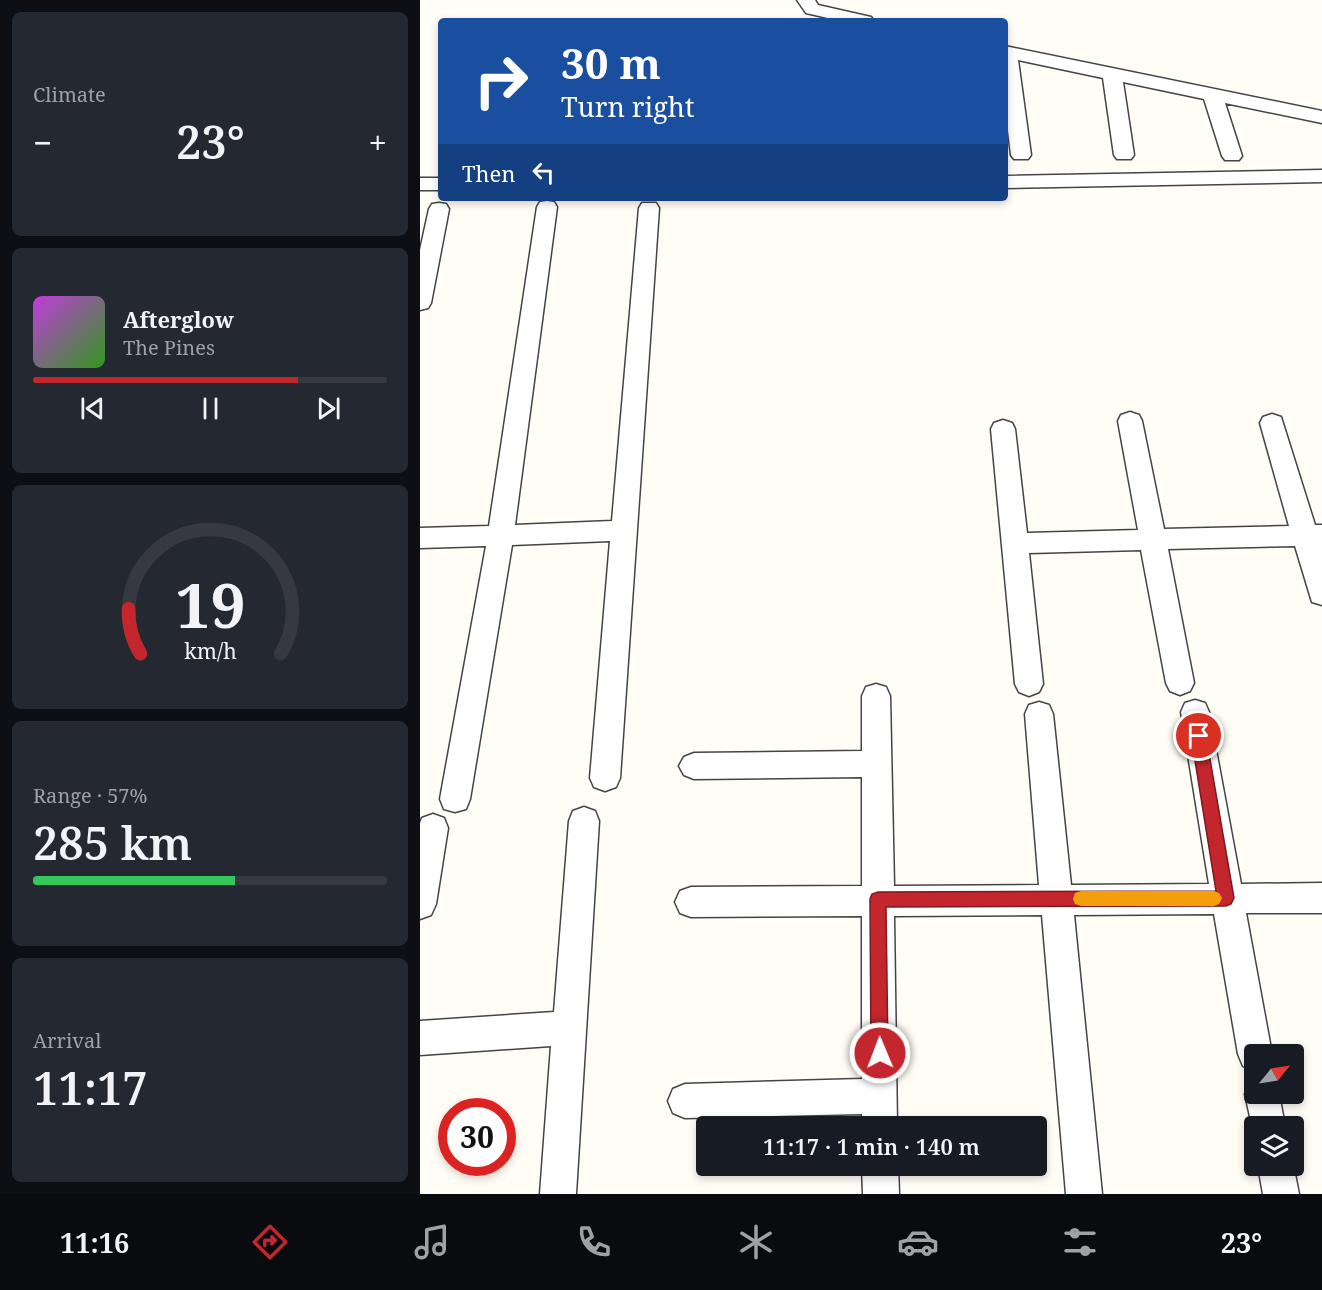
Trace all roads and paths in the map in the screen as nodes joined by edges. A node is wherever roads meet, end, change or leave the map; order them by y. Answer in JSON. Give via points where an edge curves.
{"nodes":[{"id":1,"x":810,"y":10,"type":"edge"},
{"id":2,"x":850,"y":18,"type":"edge"},
{"id":3,"x":1008,"y":52,"type":"edge"},
{"id":4,"x":1008,"y":59,"type":"edge"},
{"id":5,"x":1112,"y":74,"type":"junction"},
{"id":6,"x":1212,"y":93,"type":"junction"},
{"id":7,"x":1322,"y":117,"type":"edge"},
{"id":8,"x":1021,"y":155,"type":"dead end"},
{"id":9,"x":1124,"y":155,"type":"dead end"},
{"id":10,"x":1232,"y":156,"type":"dead end"},
{"id":11,"x":1322,"y":176,"type":"edge"},
{"id":12,"x":1008,"y":182,"type":"edge"},
{"id":13,"x":420,"y":184,"type":"edge"},
{"id":14,"x":438,"y":184,"type":"edge"},
{"id":15,"x":547,"y":207,"type":"dead end"},
{"id":16,"x":439,"y":208,"type":"dead end"},
{"id":17,"x":649,"y":208,"type":"dead end"},
{"id":18,"x":420,"y":303,"type":"edge"},
{"id":19,"x":1130,"y":422,"type":"dead end"},
{"id":20,"x":1272,"y":423,"type":"dead end"},
{"id":21,"x":1003,"y":429,"type":"dead end"},
{"id":22,"x":622,"y":531,"type":"junction"},
{"id":23,"x":501,"y":535,"type":"junction"},
{"id":24,"x":1313,"y":535,"type":"edge"},
{"id":25,"x":420,"y":538,"type":"edge"},
{"id":26,"x":1153,"y":540,"type":"junction"},
{"id":27,"x":1015,"y":543,"type":"junction"},
{"id":28,"x":1322,"y":594,"type":"edge"},
{"id":29,"x":1180,"y":683,"type":"dead end"},
{"id":30,"x":1029,"y":684,"type":"dead end"},
{"id":31,"x":876,"y":696,"type":"dead end"},
{"id":32,"x":1195,"y":712,"type":"dead end"},
{"id":33,"x":1039,"y":714,"type":"dead end"},
{"id":34,"x":877,"y":764,"type":"junction"},
{"id":35,"x":694,"y":766,"type":"dead end"},
{"id":36,"x":605,"y":778,"type":"dead end"},
{"id":37,"x":455,"y":799,"type":"dead end"},
{"id":38,"x":584,"y":820,"type":"dead end"},
{"id":39,"x":434,"y":828,"type":"dead end"},
{"id":40,"x":1226,"y":898,"type":"junction"},
{"id":41,"x":1322,"y":898,"type":"edge"},
{"id":42,"x":878,"y":899,"type":"junction"},
{"id":43,"x":1057,"y":899,"type":"junction"},
{"id":44,"x":691,"y":902,"type":"dead end"},
{"id":45,"x":420,"y":904,"type":"edge"},
{"id":46,"x":570,"y":1028,"type":"junction"},
{"id":47,"x":420,"y":1038,"type":"edge"},
{"id":48,"x":1253,"y":1044,"type":"edge"},
{"id":49,"x":685,"y":1101,"type":"dead end"},
{"id":50,"x":880,"y":1111,"type":"edge"},
{"id":51,"x":880,"y":1176,"type":"edge"},
{"id":52,"x":1278,"y":1176,"type":"edge"},
{"id":53,"x":558,"y":1194,"type":"edge"},
{"id":54,"x":881,"y":1194,"type":"edge"},
{"id":55,"x":1084,"y":1194,"type":"edge"},
{"id":56,"x":1281,"y":1194,"type":"edge"}],
"edges":[{"from":1,"to":2,"type":"street"},
{"from":3,"to":5,"type":"street"},
{"from":4,"to":8,"type":"street"},
{"from":5,"to":6,"type":"street"},
{"from":5,"to":9,"type":"street"},
{"from":6,"to":7,"type":"street"},
{"from":6,"to":10,"type":"street"},
{"from":11,"to":12,"type":"street"},
{"from":13,"to":14,"type":"street"},
{"from":15,"to":23,"type":"street"},
{"from":16,"to":18,"type":"street"},
{"from":17,"to":22,"type":"street"},
{"from":19,"to":26,"type":"street"},
{"from":20,"to":24,"type":"street"},
{"from":21,"to":27,"type":"street"},
{"from":22,"to":23,"type":"street"},
{"from":22,"to":36,"type":"street"},
{"from":23,"to":25,"type":"street"},
{"from":23,"to":37,"type":"street"},
{"from":24,"to":26,"type":"street"},
{"from":24,"to":28,"type":"street"},
{"from":26,"to":27,"type":"street"},
{"from":26,"to":29,"type":"street"},
{"from":27,"to":30,"type":"street"},
{"from":31,"to":34,"type":"street"},
{"from":32,"to":40,"type":"street"},
{"from":33,"to":43,"type":"street"},
{"from":34,"to":35,"type":"street"},
{"from":34,"to":42,"type":"street"},
{"from":38,"to":46,"type":"street"},
{"from":39,"to":45,"type":"street"},
{"from":40,"to":41,"type":"street"},
{"from":40,"to":43,"type":"street"},
{"from":40,"to":48,"type":"street"},
{"from":42,"to":43,"type":"street"},
{"from":42,"to":44,"type":"street"},
{"from":42,"to":50,"type":"street"},
{"from":43,"to":55,"type":"street"},
{"from":46,"to":47,"type":"street"},
{"from":46,"to":53,"type":"street"},
{"from":49,"to":50,"type":"street"},
{"from":51,"to":54,"type":"street"},
{"from":52,"to":56,"type":"street"}]}
